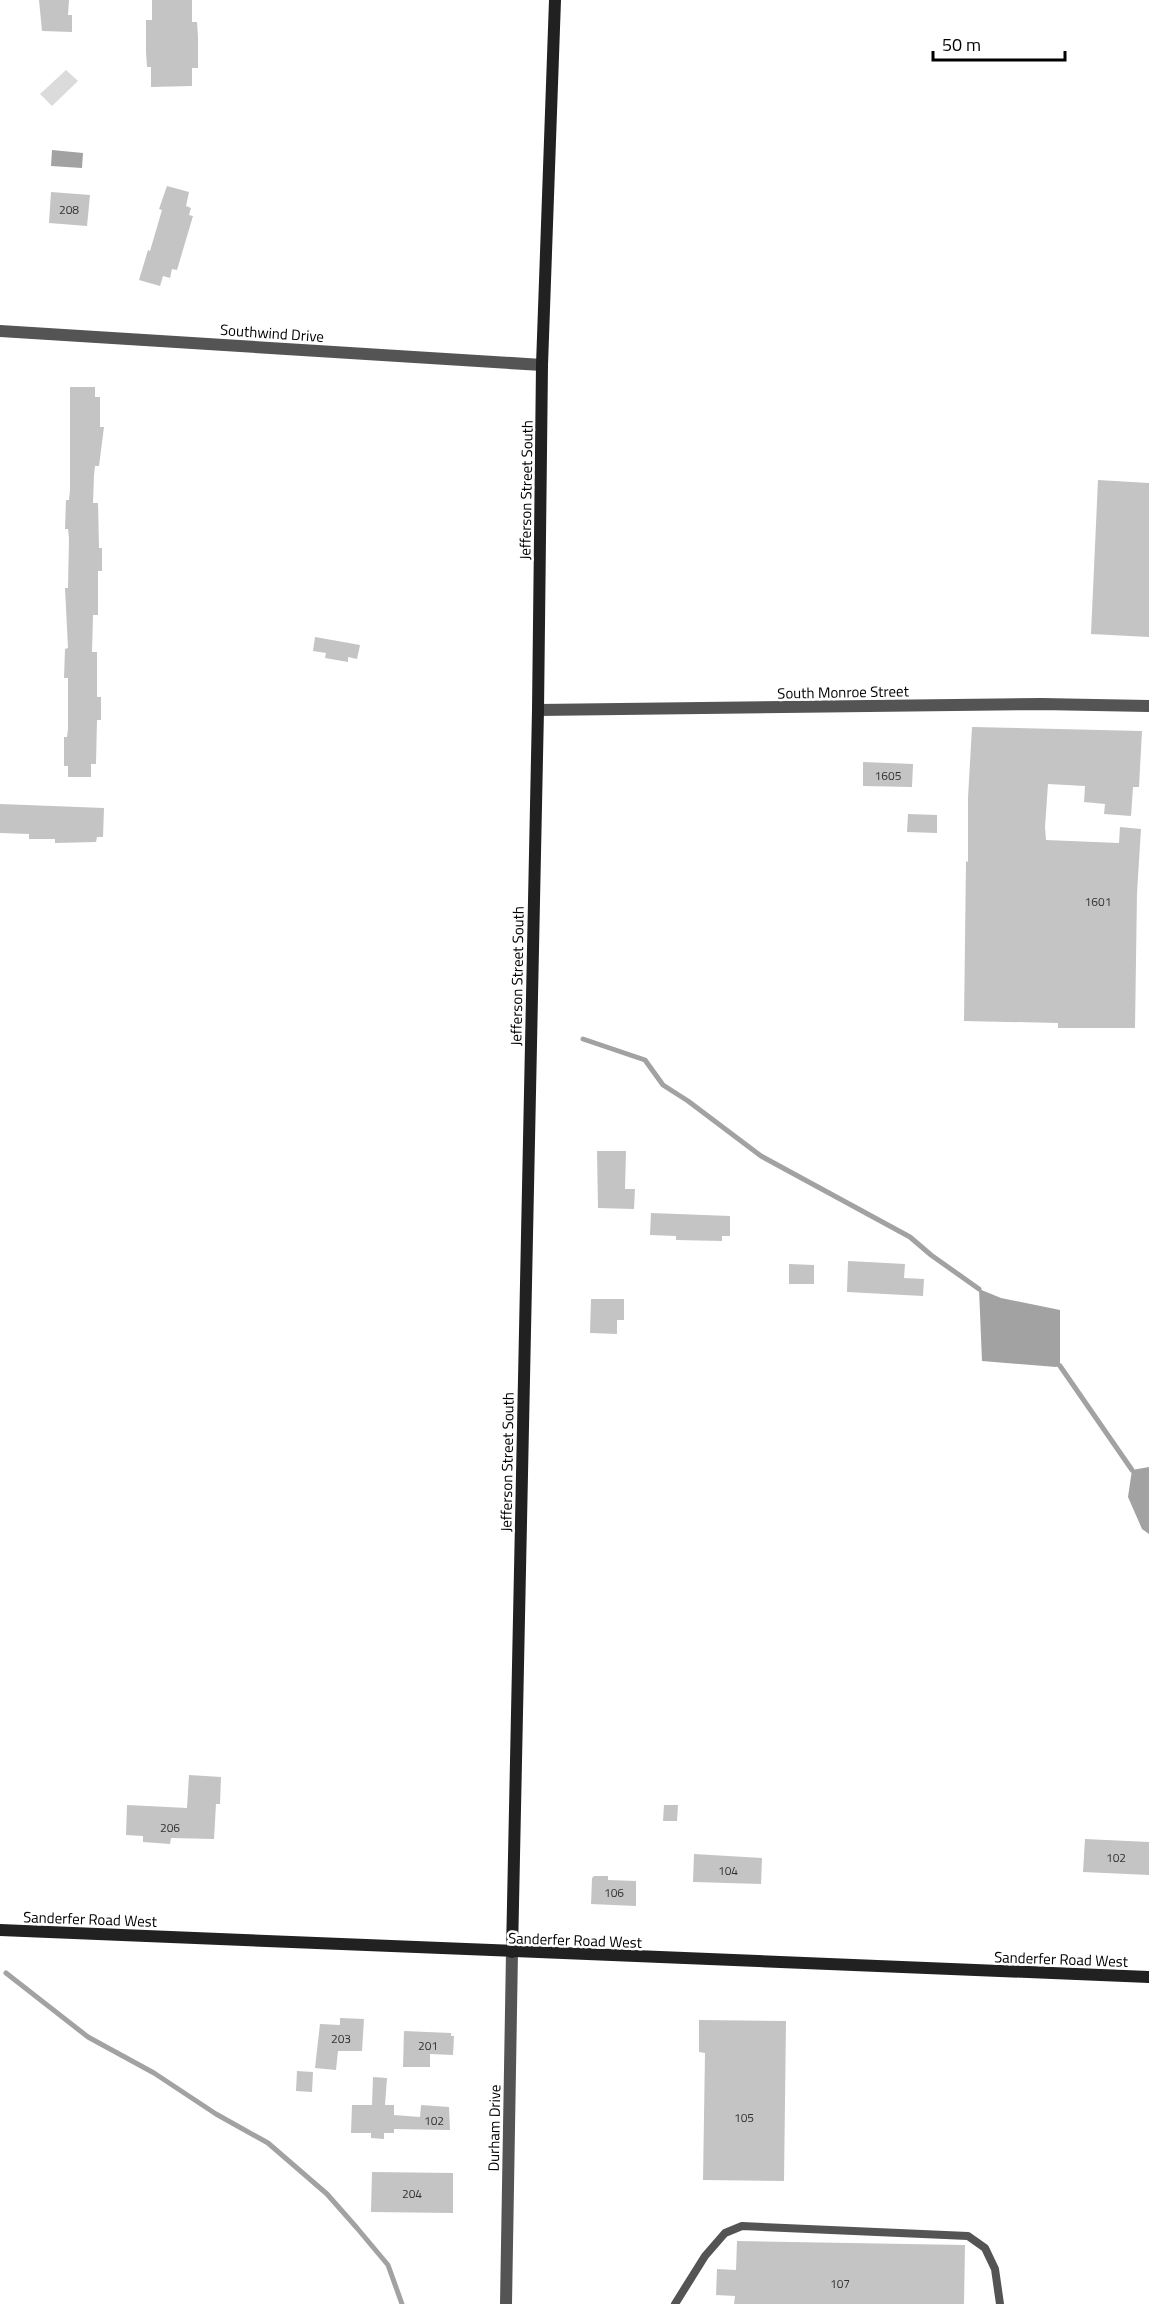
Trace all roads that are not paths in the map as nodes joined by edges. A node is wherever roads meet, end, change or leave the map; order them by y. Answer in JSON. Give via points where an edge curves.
{"nodes":[{"id":1,"x":555,"y":0,"type":"edge"},
{"id":2,"x":0,"y":331,"type":"edge"},
{"id":3,"x":542,"y":364,"type":"junction"},
{"id":4,"x":1149,"y":706,"type":"edge"},
{"id":5,"x":538,"y":710,"type":"junction"},
{"id":6,"x":0,"y":1930,"type":"edge"},
{"id":7,"x":512,"y":1952,"type":"junction"},
{"id":8,"x":1149,"y":1977,"type":"edge"},
{"id":9,"x":506,"y":2304,"type":"edge"},
{"id":10,"x":675,"y":2304,"type":"edge"},
{"id":11,"x":1000,"y":2304,"type":"edge"}],
"edges":[{"from":1,"to":3,"type":"street","name":"Jefferson Street South"},
{"from":2,"to":3,"type":"street","name":"Southwind Drive"},
{"from":3,"to":5,"type":"street","name":"Jefferson Street South"},
{"from":4,"to":5,"type":"street","name":"South Monroe Street"},
{"from":5,"to":7,"type":"street","name":"Jefferson Street South"},
{"from":6,"to":7,"type":"street","name":"Sanderfer Road West"},
{"from":7,"to":8,"type":"street","name":"Sanderfer Road West"},
{"from":7,"to":9,"type":"street","name":"Durham Drive"},
{"from":10,"to":11,"type":"lane","via":[[705,2256],[725,2233],[742,2226],[968,2236],[985,2248],[995,2269]]}]}
